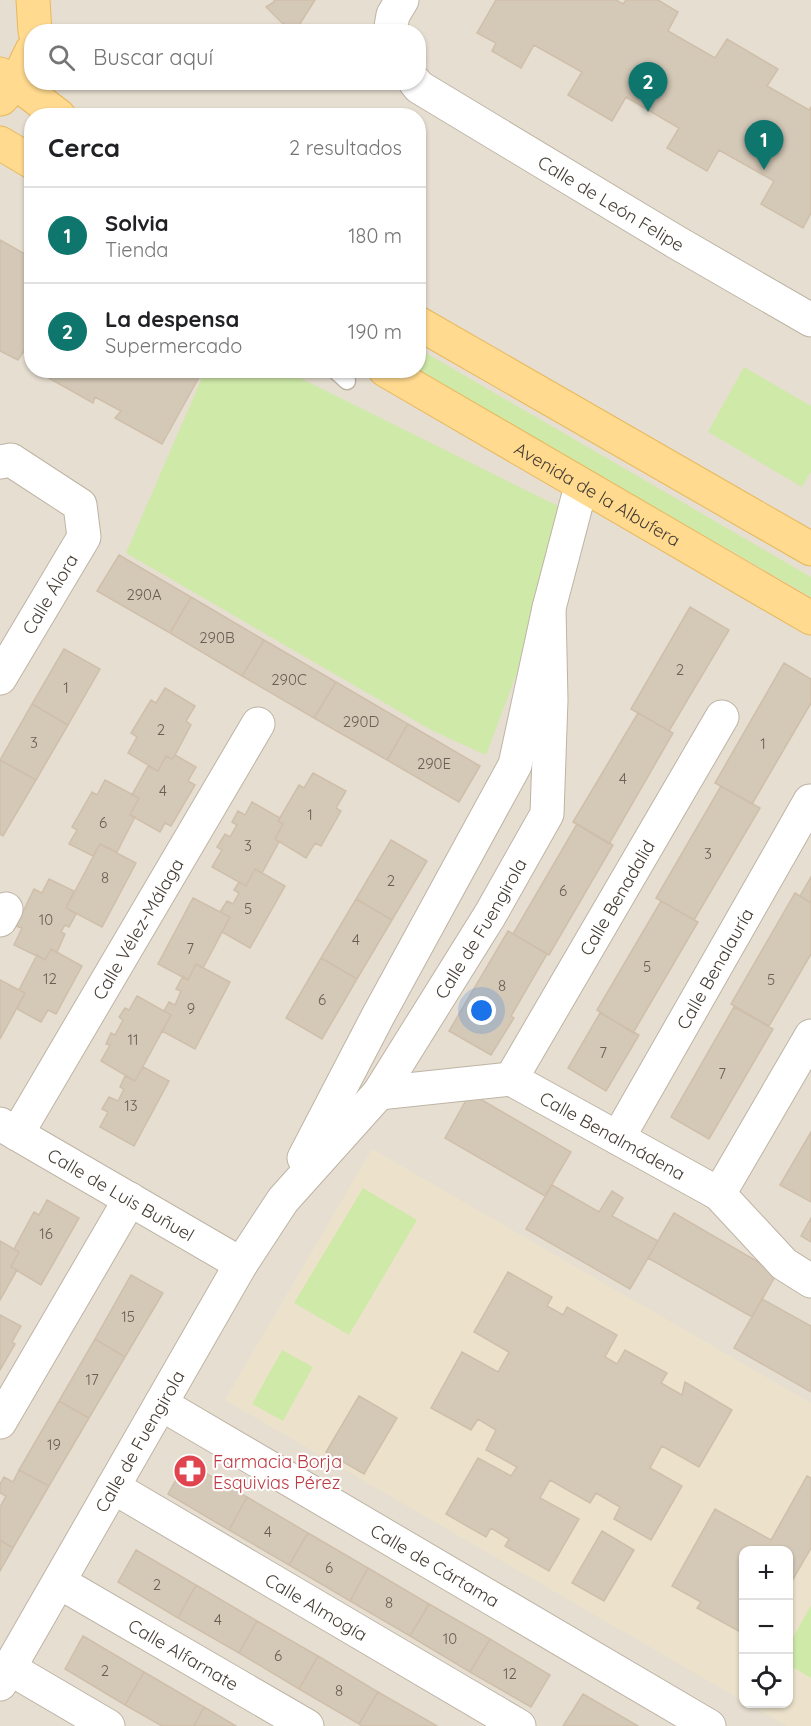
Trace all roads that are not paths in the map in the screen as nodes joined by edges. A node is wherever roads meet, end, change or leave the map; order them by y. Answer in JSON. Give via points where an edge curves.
{"nodes":[{"id":1,"x":33,"y":0,"type":"edge"},
{"id":2,"x":402,"y":0,"type":"edge"},
{"id":3,"x":34,"y":24,"type":"edge"},
{"id":4,"x":391,"y":24,"type":"edge"},
{"id":5,"x":24,"y":61,"type":"edge"},
{"id":6,"x":5,"y":86,"type":"edge"},
{"id":7,"x":425,"y":90,"type":"edge"},
{"id":8,"x":45,"y":108,"type":"edge"},
{"id":9,"x":0,"y":143,"type":"edge"},
{"id":10,"x":24,"y":157,"type":"edge"},
{"id":11,"x":811,"y":320,"type":"edge"},
{"id":12,"x":426,"y":328,"type":"edge"},
{"id":13,"x":399,"y":378,"type":"edge"},
{"id":14,"x":0,"y":462,"type":"edge"},
{"id":15,"x":581,"y":486,"type":"junction"},
{"id":16,"x":811,"y":549,"type":"edge"},
{"id":17,"x":549,"y":608,"type":"junction"},
{"id":18,"x":811,"y":618,"type":"edge"},
{"id":19,"x":0,"y":678,"type":"edge"},
{"id":20,"x":722,"y":717,"type":"dead end"},
{"id":21,"x":258,"y":724,"type":"dead end"},
{"id":22,"x":810,"y":801,"type":"edge"},
{"id":23,"x":811,"y":1036,"type":"edge"},
{"id":24,"x":511,"y":1079,"type":"junction"},
{"id":25,"x":379,"y":1093,"type":"junction"},
{"id":26,"x":9,"y":1129,"type":"edge"},
{"id":27,"x":618,"y":1138,"type":"junction"},
{"id":28,"x":719,"y":1194,"type":"junction"},
{"id":29,"x":130,"y":1199,"type":"junction"},
{"id":30,"x":283,"y":1200,"type":"junction"},
{"id":31,"x":241,"y":1264,"type":"junction"},
{"id":32,"x":811,"y":1281,"type":"edge"},
{"id":33,"x":160,"y":1404,"type":"junction"},
{"id":34,"x":0,"y":1422,"type":"edge"},
{"id":35,"x":113,"y":1487,"type":"junction"},
{"id":36,"x":59,"y":1582,"type":"junction"},
{"id":37,"x":5,"y":1676,"type":"edge"},
{"id":38,"x":108,"y":1726,"type":"edge"},
{"id":39,"x":307,"y":1726,"type":"edge"},
{"id":40,"x":519,"y":1726,"type":"edge"},
{"id":41,"x":709,"y":1726,"type":"edge"}],
"edges":[{"from":1,"to":3,"type":"main road"},
{"from":2,"to":4,"type":"street"},
{"from":5,"to":6,"type":"main road"},
{"from":6,"to":8,"type":"main road"},
{"from":7,"to":11,"type":"street","name":"Calle de León Felipe"},
{"from":9,"to":10,"type":"main road"},
{"from":12,"to":16,"type":"main road"},
{"from":13,"to":15,"type":"main road","name":"Avenida de la Albufera"},
{"from":14,"to":19,"type":"street","name":"Calle Álora","via":[[11,460],[80,505],[84,537]]},
{"from":15,"to":17,"type":"street","name":"Calle de Fuengirola"},
{"from":15,"to":18,"type":"main road","name":"Avenida de la Albufera"},
{"from":17,"to":25,"type":"street","name":"Calle de Fuengirola","via":[[547,814],[490,915]]},
{"from":17,"to":30,"type":"street","name":"Calle de Fuengirola","via":[[515,765]]},
{"from":20,"to":24,"type":"street","name":"Calle Benadalid"},
{"from":21,"to":26,"type":"street","name":"Calle Vélez-Málaga"},
{"from":22,"to":27,"type":"street","name":"Calle Benalauría"},
{"from":23,"to":28,"type":"street"},
{"from":24,"to":25,"type":"street"},
{"from":24,"to":27,"type":"street","name":"Calle Benalmádena"},
{"from":25,"to":30,"type":"street","name":"Calle de Fuengirola"},
{"from":26,"to":29,"type":"street","name":"Calle de Luis Buñuel"},
{"from":27,"to":28,"type":"street","name":"Calle Benalmádena"},
{"from":28,"to":32,"type":"street","name":"Calle Benalmádena","via":[[784,1264]]},
{"from":29,"to":31,"type":"street","name":"Calle de Luis Buñuel"},
{"from":29,"to":34,"type":"street"},
{"from":30,"to":31,"type":"street","name":"Calle de Fuengirola"},
{"from":31,"to":33,"type":"street","name":"Calle de Fuengirola"},
{"from":33,"to":35,"type":"street","name":"Calle de Fuengirola"},
{"from":33,"to":41,"type":"street","name":"Calle de Cártama"},
{"from":35,"to":36,"type":"street","name":"Calle de Fuengirola"},
{"from":35,"to":40,"type":"street","name":"Calle Almogía"},
{"from":36,"to":37,"type":"street","name":"Calle de Fuengirola"},
{"from":36,"to":39,"type":"street","name":"Calle Alfarnate"},
{"from":37,"to":38,"type":"street"}]}
